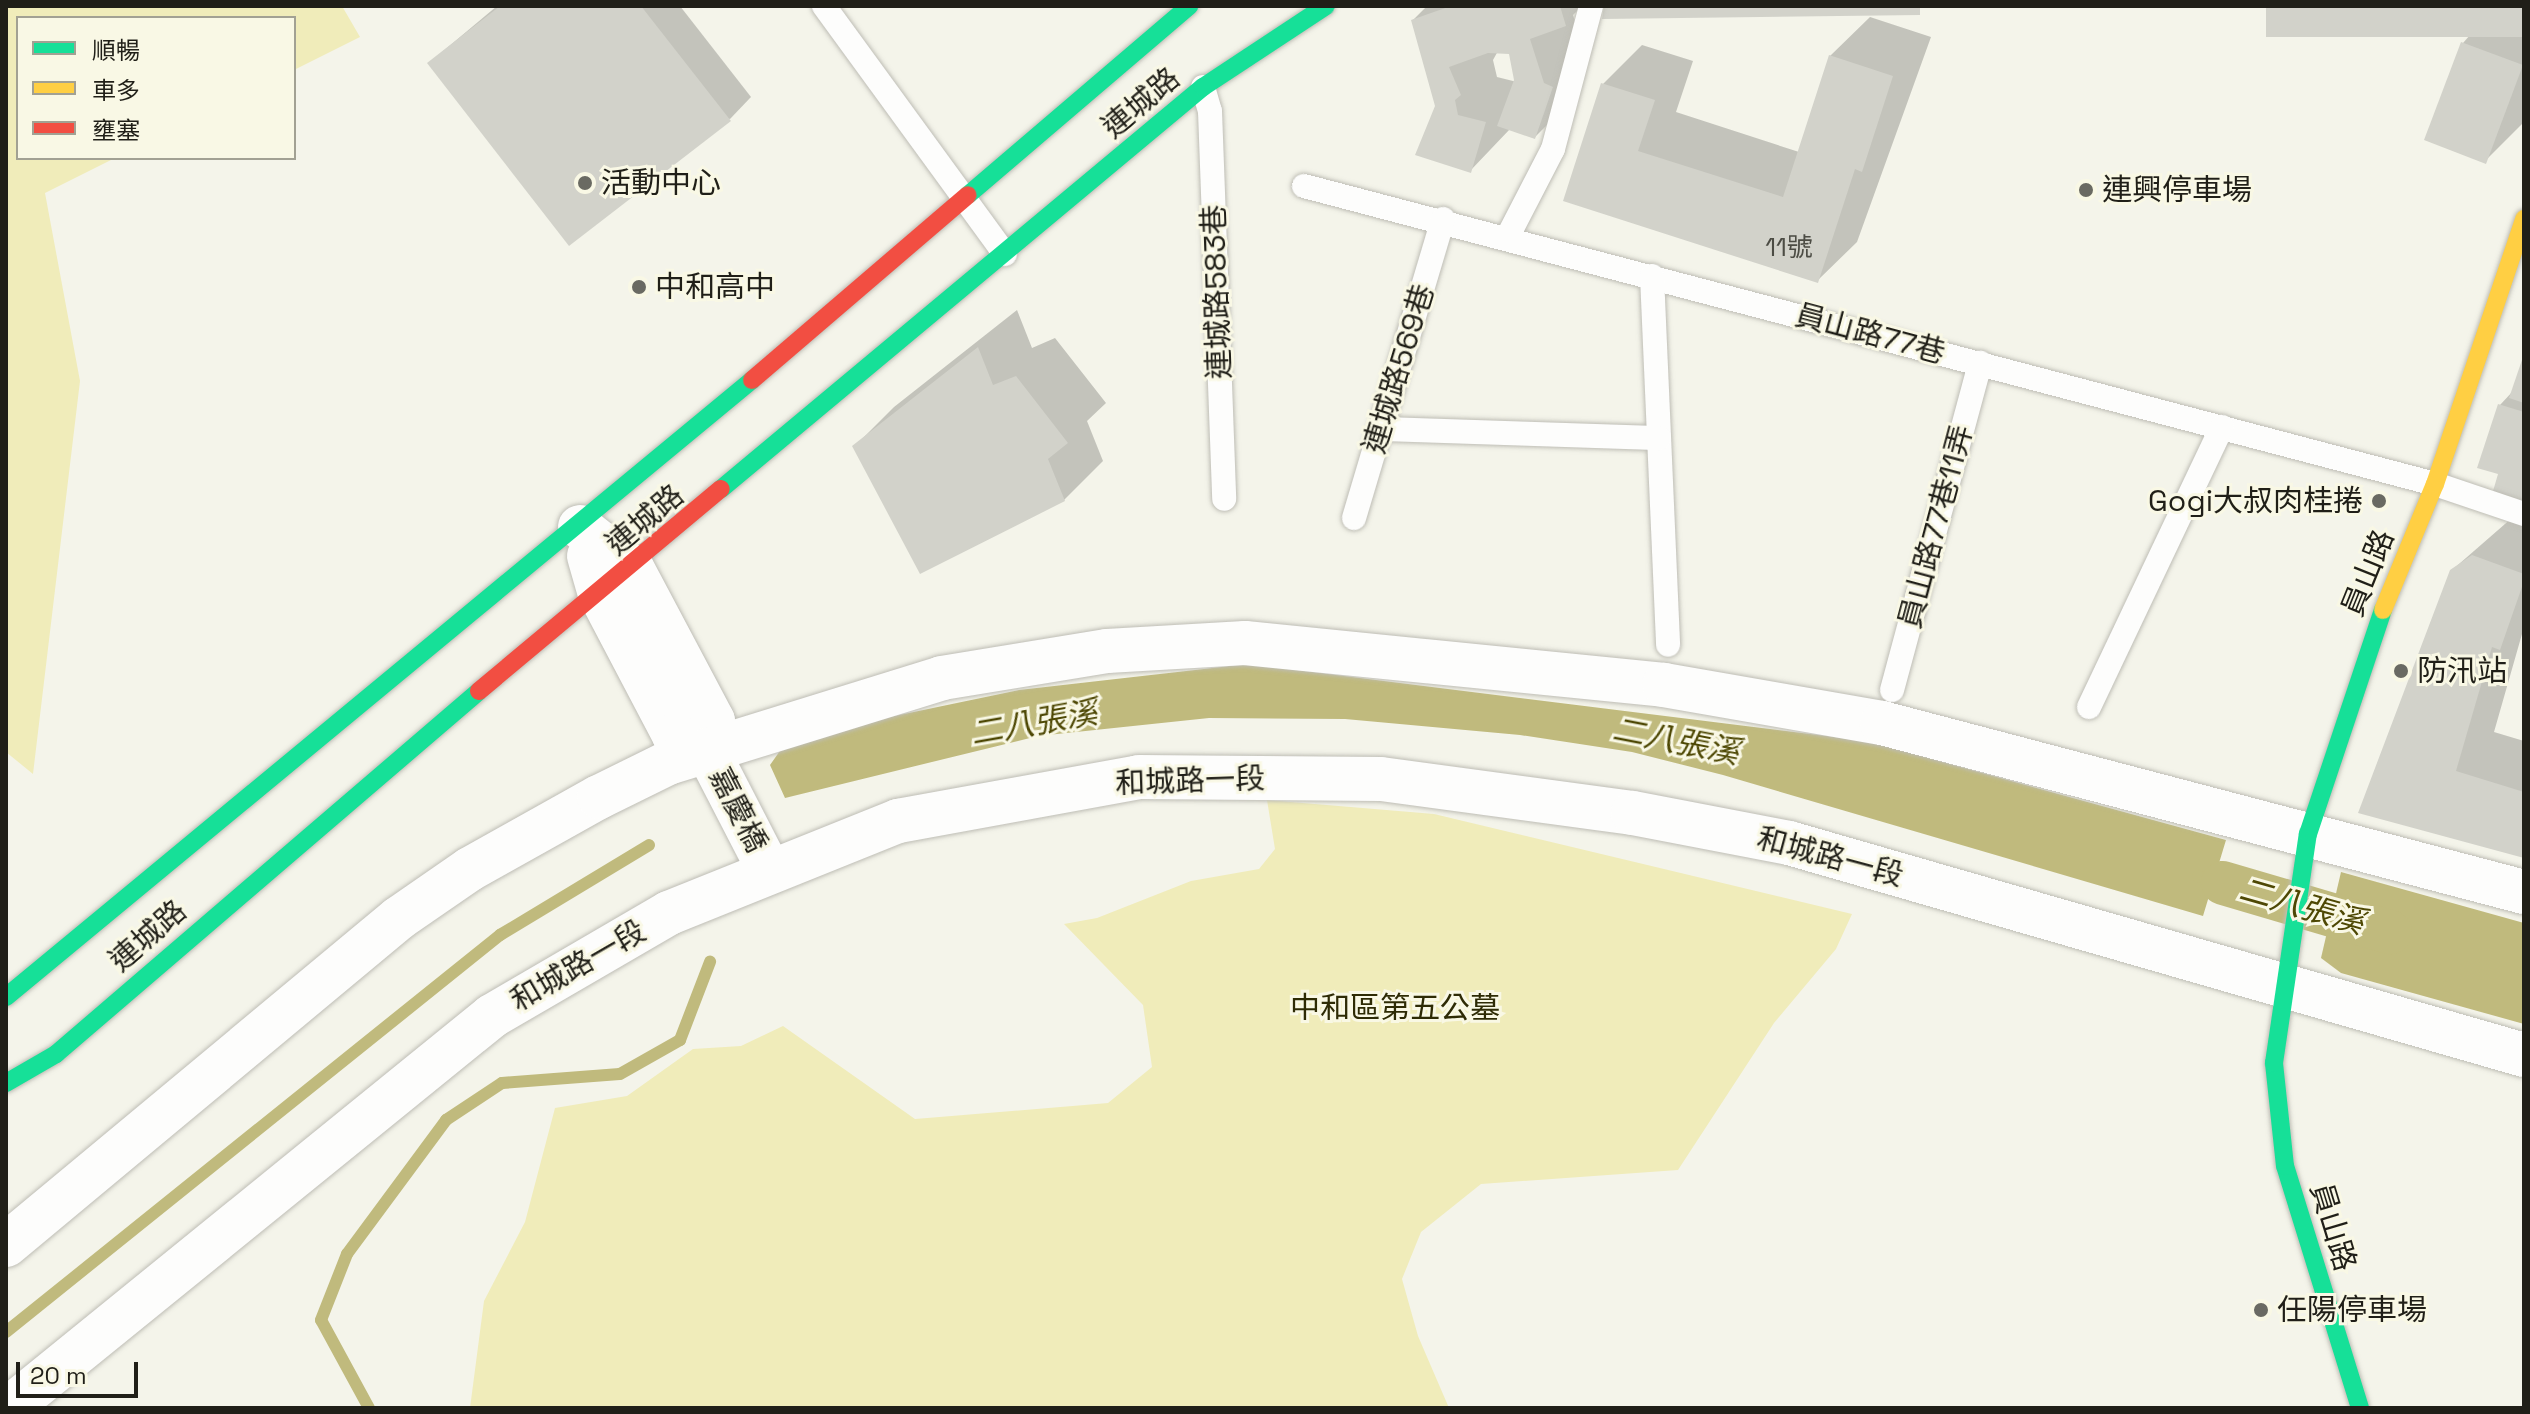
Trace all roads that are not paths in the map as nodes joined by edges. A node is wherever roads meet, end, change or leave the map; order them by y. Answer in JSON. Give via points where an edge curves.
{"nodes":[{"id":1,"x":824,"y":6,"type":"edge"},
{"id":2,"x":1189,"y":6,"type":"edge"},
{"id":3,"x":1326,"y":6,"type":"edge"},
{"id":4,"x":1591,"y":6,"type":"edge"},
{"id":5,"x":1203,"y":87,"type":"junction"},
{"id":6,"x":1304,"y":186,"type":"dead end"},
{"id":7,"x":962,"y":196,"type":"junction"},
{"id":8,"x":1443,"y":219,"type":"junction"},
{"id":9,"x":2524,"y":219,"type":"edge"},
{"id":10,"x":1507,"y":238,"type":"junction"},
{"id":11,"x":1005,"y":254,"type":"junction"},
{"id":12,"x":1652,"y":276,"type":"junction"},
{"id":13,"x":2513,"y":286,"type":"edge"},
{"id":14,"x":1980,"y":363,"type":"junction"},
{"id":15,"x":2222,"y":427,"type":"junction"},
{"id":16,"x":1381,"y":429,"type":"junction"},
{"id":17,"x":1659,"y":438,"type":"junction"},
{"id":18,"x":2435,"y":484,"type":"junction"},
{"id":19,"x":1224,"y":499,"type":"dead end"},
{"id":20,"x":2524,"y":514,"type":"edge"},
{"id":21,"x":1354,"y":518,"type":"dead end"},
{"id":22,"x":580,"y":527,"type":"junction"},
{"id":23,"x":616,"y":581,"type":"junction"},
{"id":24,"x":1668,"y":645,"type":"dead end"},
{"id":25,"x":1892,"y":690,"type":"dead end"},
{"id":26,"x":2089,"y":707,"type":"dead end"},
{"id":27,"x":707,"y":750,"type":"junction"},
{"id":28,"x":2306,"y":847,"type":"junction"},
{"id":29,"x":769,"y":870,"type":"junction"},
{"id":30,"x":2524,"y":892,"type":"edge"},
{"id":31,"x":2286,"y":976,"type":"junction"},
{"id":32,"x":6,"y":997,"type":"edge"},
{"id":33,"x":2524,"y":1055,"type":"edge"},
{"id":34,"x":6,"y":1083,"type":"edge"},
{"id":35,"x":6,"y":1245,"type":"edge"},
{"id":36,"x":9,"y":1408,"type":"edge"},
{"id":37,"x":2360,"y":1408,"type":"edge"}],
"edges":[{"from":1,"to":7,"type":"lane"},
{"from":2,"to":7,"type":"main road","name":"連城路"},
{"from":3,"to":5,"type":"main road","name":"連城路"},
{"from":4,"to":10,"type":"lane","via":[[1553,149]]},
{"from":5,"to":11,"type":"main road","name":"連城路"},
{"from":5,"to":19,"type":"lane","name":"連城路583巷","via":[[1210,111]]},
{"from":6,"to":8,"type":"lane","name":"員山路77巷"},
{"from":7,"to":11,"type":"lane"},
{"from":7,"to":22,"type":"main road","name":"連城路"},
{"from":8,"to":10,"type":"lane","name":"員山路77巷"},
{"from":8,"to":16,"type":"lane","name":"連城路569巷"},
{"from":9,"to":13,"type":"main road","name":"員山路"},
{"from":10,"to":12,"type":"lane","name":"員山路77巷"},
{"from":11,"to":23,"type":"main road","name":"連城路"},
{"from":12,"to":14,"type":"lane","name":"員山路77巷"},
{"from":12,"to":17,"type":"lane"},
{"from":13,"to":18,"type":"main road","name":"員山路"},
{"from":14,"to":15,"type":"lane","name":"員山路77巷"},
{"from":14,"to":25,"type":"lane","name":"員山路77巷11弄"},
{"from":15,"to":18,"type":"lane","name":"員山路77巷"},
{"from":15,"to":26,"type":"lane"},
{"from":16,"to":17,"type":"lane"},
{"from":16,"to":21,"type":"lane","name":"連城路569巷"},
{"from":17,"to":24,"type":"lane"},
{"from":18,"to":20,"type":"lane","name":"員山路77巷"},
{"from":18,"to":28,"type":"main road","name":"員山路","via":[[2361,663]]},
{"from":22,"to":23,"type":"street"},
{"from":22,"to":32,"type":"main road","name":"連城路"},
{"from":23,"to":27,"type":"street","via":[[674,735]]},
{"from":23,"to":34,"type":"main road","name":"連城路","via":[[266,869],[56,1054]]},
{"from":27,"to":28,"type":"street","via":[[942,678],[1107,651],[1245,643],[1664,685],[1882,723]]},
{"from":27,"to":29,"type":"street","name":"嘉慶橋"},
{"from":27,"to":35,"type":"street","via":[[599,797],[470,869],[399,918]]},
{"from":28,"to":30,"type":"street"},
{"from":28,"to":31,"type":"main road","name":"員山路"},
{"from":29,"to":31,"type":"street","name":"和城路一段","via":[[898,821],[1139,777],[1381,779],[1633,813],[1789,843]]},
{"from":29,"to":36,"type":"street","name":"和城路一段","via":[[669,913],[492,1016]]},
{"from":31,"to":33,"type":"street","name":"和城路一段"},
{"from":31,"to":37,"type":"main road","name":"員山路","via":[[2274,1063],[2285,1166]]}]}
